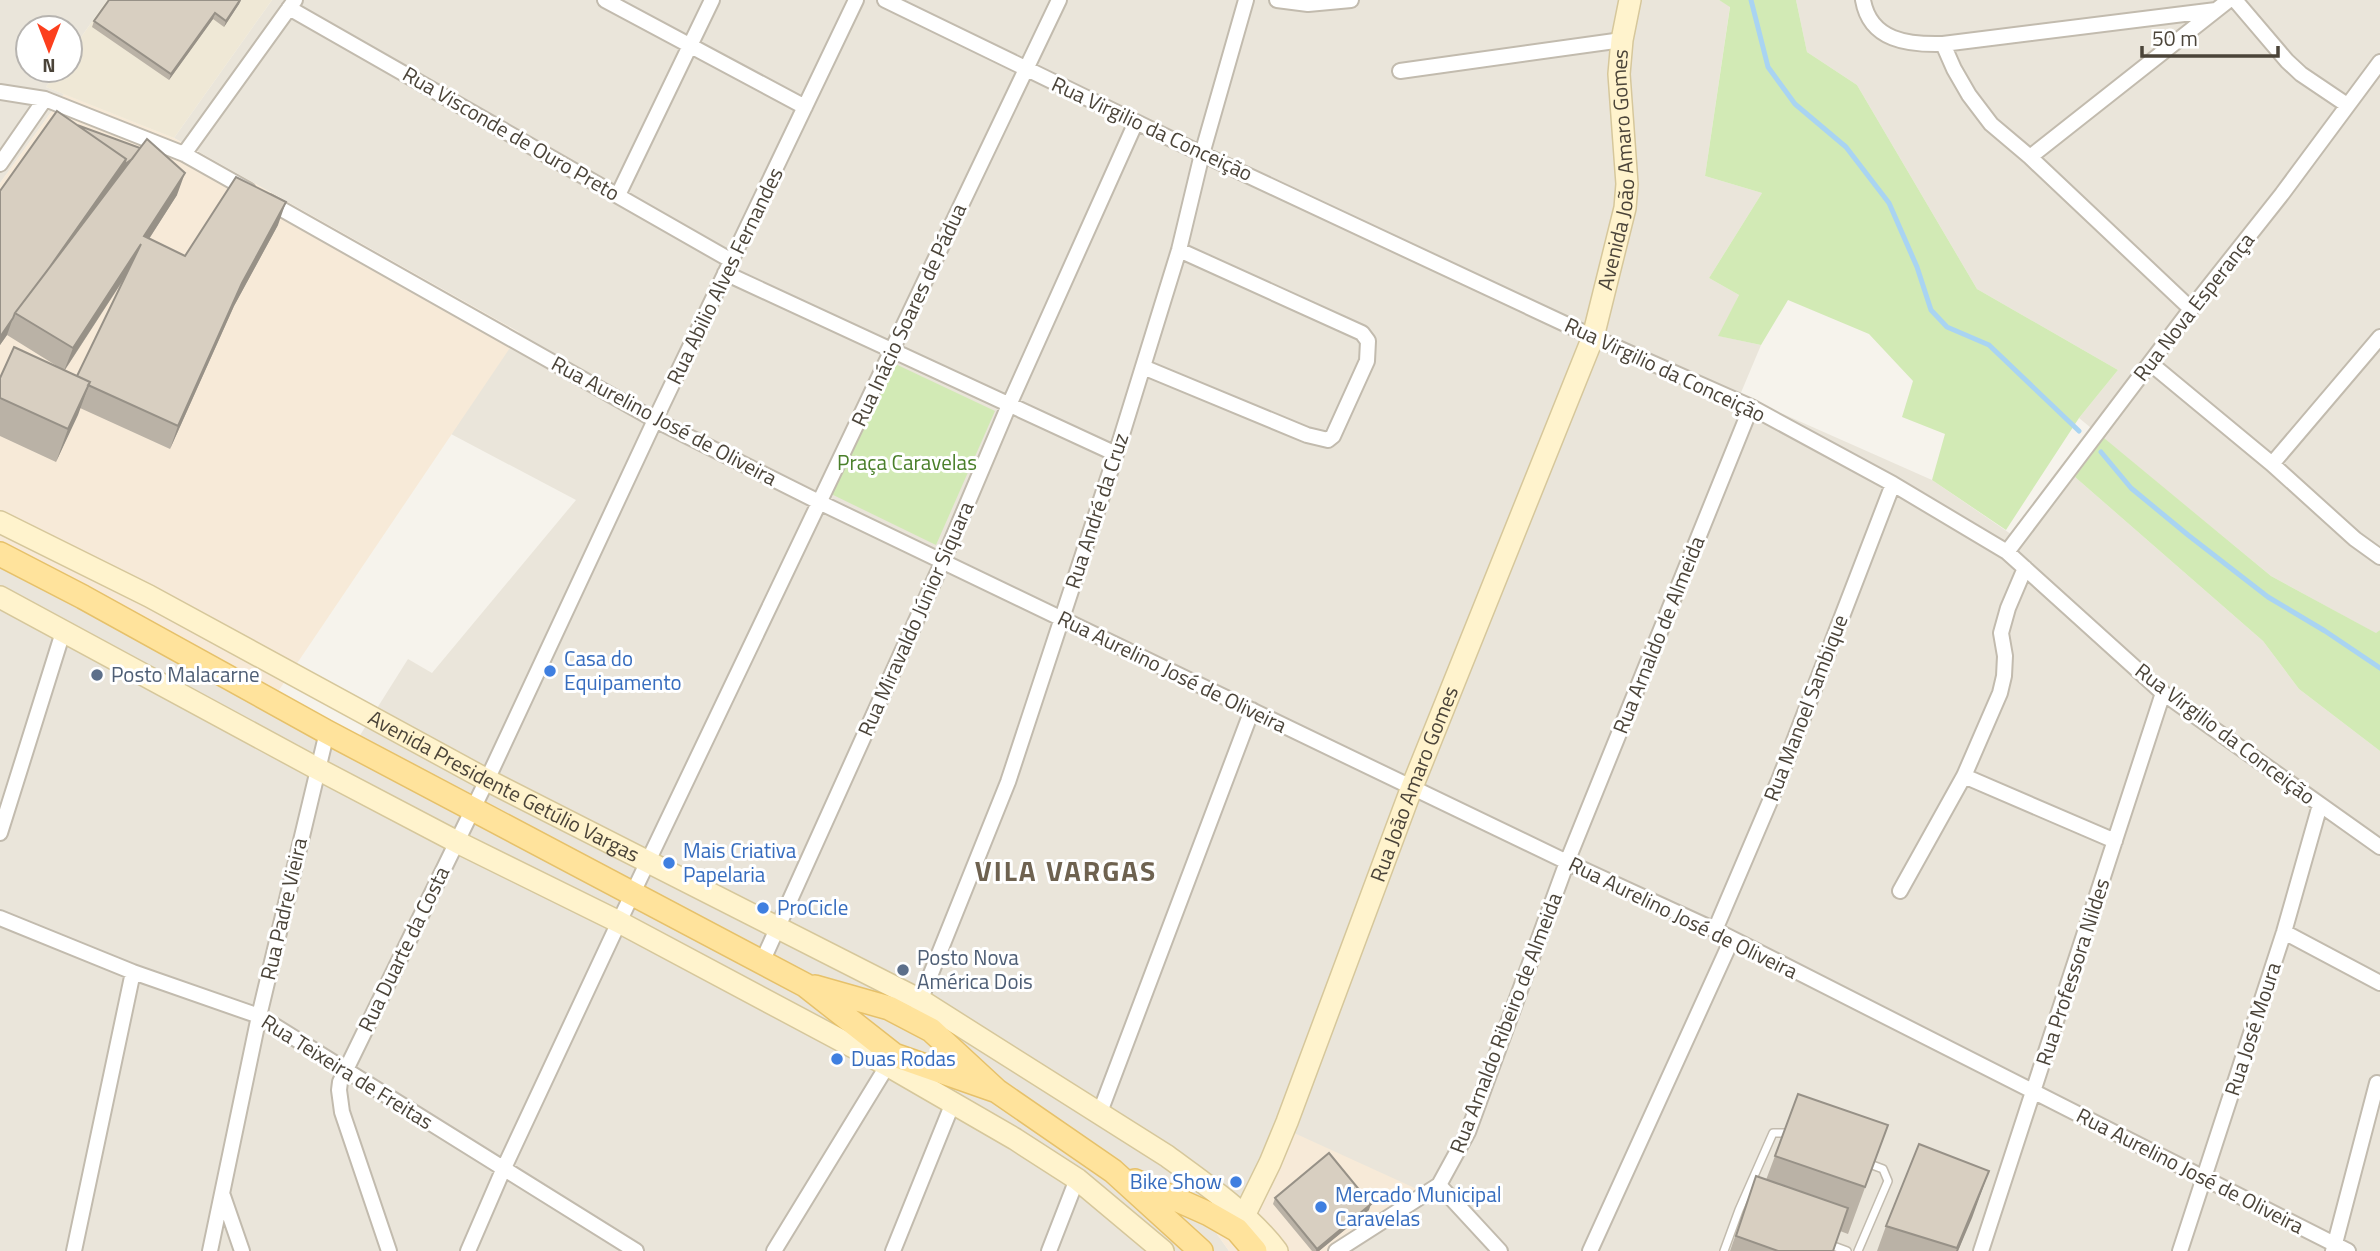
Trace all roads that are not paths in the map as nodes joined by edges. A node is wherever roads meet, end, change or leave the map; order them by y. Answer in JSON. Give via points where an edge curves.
{"nodes":[{"id":1,"x":605,"y":0,"type":"edge"},
{"id":2,"x":712,"y":0,"type":"edge"},
{"id":3,"x":856,"y":0,"type":"edge"},
{"id":4,"x":885,"y":0,"type":"edge"},
{"id":5,"x":1059,"y":0,"type":"edge"},
{"id":6,"x":1246,"y":0,"type":"edge"},
{"id":7,"x":1277,"y":0,"type":"edge"},
{"id":8,"x":1351,"y":0,"type":"edge"},
{"id":9,"x":1630,"y":0,"type":"edge"},
{"id":10,"x":1863,"y":0,"type":"edge"},
{"id":11,"x":2229,"y":0,"type":"edge"},
{"id":12,"x":2235,"y":0,"type":"edge"},
{"id":13,"x":292,"y":4,"type":"edge"},
{"id":14,"x":2216,"y":10,"type":"junction"},
{"id":15,"x":1622,"y":40,"type":"junction"},
{"id":16,"x":1943,"y":44,"type":"junction"},
{"id":17,"x":690,"y":45,"type":"junction"},
{"id":18,"x":2380,"y":62,"type":"edge"},
{"id":19,"x":1026,"y":69,"type":"junction"},
{"id":20,"x":1400,"y":71,"type":"dead end"},
{"id":21,"x":0,"y":92,"type":"edge"},
{"id":22,"x":45,"y":99,"type":"junction"},
{"id":23,"x":2347,"y":105,"type":"junction"},
{"id":24,"x":805,"y":107,"type":"junction"},
{"id":25,"x":1136,"y":122,"type":"junction"},
{"id":26,"x":1202,"y":153,"type":"junction"},
{"id":27,"x":184,"y":154,"type":"junction"},
{"id":28,"x":2030,"y":157,"type":"junction"},
{"id":29,"x":0,"y":164,"type":"edge"},
{"id":30,"x":618,"y":195,"type":"junction"},
{"id":31,"x":1179,"y":250,"type":"junction"},
{"id":32,"x":729,"y":267,"type":"junction"},
{"id":33,"x":2191,"y":309,"type":"junction"},
{"id":34,"x":1593,"y":337,"type":"junction"},
{"id":35,"x":2380,"y":337,"type":"edge"},
{"id":36,"x":892,"y":351,"type":"junction"},
{"id":37,"x":2374,"y":356,"type":"edge"},
{"id":38,"x":2150,"y":363,"type":"junction"},
{"id":39,"x":1143,"y":367,"type":"junction"},
{"id":40,"x":1009,"y":405,"type":"junction"},
{"id":41,"x":1751,"y":407,"type":"junction"},
{"id":42,"x":655,"y":421,"type":"junction"},
{"id":43,"x":1116,"y":454,"type":"junction"},
{"id":44,"x":2272,"y":464,"type":"junction"},
{"id":45,"x":1893,"y":484,"type":"junction"},
{"id":46,"x":821,"y":503,"type":"junction"},
{"id":47,"x":0,"y":522,"type":"edge"},
{"id":48,"x":2007,"y":552,"type":"junction"},
{"id":49,"x":0,"y":554,"type":"edge"},
{"id":50,"x":2380,"y":556,"type":"edge"},
{"id":51,"x":943,"y":561,"type":"junction"},
{"id":52,"x":2025,"y":568,"type":"junction"},
{"id":53,"x":139,"y":591,"type":"junction"},
{"id":54,"x":0,"y":597,"type":"edge"},
{"id":55,"x":1062,"y":619,"type":"junction"},
{"id":56,"x":124,"y":621,"type":"junction"},
{"id":57,"x":63,"y":632,"type":"junction"},
{"id":58,"x":2163,"y":692,"type":"junction"},
{"id":59,"x":1252,"y":710,"type":"junction"},
{"id":60,"x":327,"y":732,"type":"junction"},
{"id":61,"x":317,"y":768,"type":"junction"},
{"id":62,"x":1964,"y":776,"type":"junction"},
{"id":63,"x":487,"y":780,"type":"junction"},
{"id":64,"x":1412,"y":787,"type":"junction"},
{"id":65,"x":2319,"y":804,"type":"junction"},
{"id":66,"x":473,"y":808,"type":"junction"},
{"id":67,"x":0,"y":833,"type":"edge"},
{"id":68,"x":2115,"y":841,"type":"junction"},
{"id":69,"x":457,"y":842,"type":"junction"},
{"id":70,"x":2380,"y":847,"type":"edge"},
{"id":71,"x":1566,"y":862,"type":"junction"},
{"id":72,"x":649,"y":863,"type":"junction"},
{"id":73,"x":1900,"y":891,"type":"dead end"},
{"id":74,"x":633,"y":895,"type":"junction"},
{"id":75,"x":0,"y":918,"type":"edge"},
{"id":76,"x":619,"y":922,"type":"junction"},
{"id":77,"x":777,"y":929,"type":"junction"},
{"id":78,"x":1715,"y":930,"type":"junction"},
{"id":79,"x":2284,"y":932,"type":"junction"},
{"id":80,"x":1732,"y":939,"type":"junction"},
{"id":81,"x":762,"y":962,"type":"junction"},
{"id":82,"x":133,"y":972,"type":"junction"},
{"id":83,"x":2380,"y":983,"type":"edge"},
{"id":84,"x":805,"y":985,"type":"junction"},
{"id":85,"x":889,"y":1008,"type":"junction"},
{"id":86,"x":916,"y":1009,"type":"junction"},
{"id":87,"x":259,"y":1016,"type":"junction"},
{"id":88,"x":936,"y":1035,"type":"junction"},
{"id":89,"x":875,"y":1041,"type":"junction"},
{"id":90,"x":899,"y":1061,"type":"junction"},
{"id":91,"x":344,"y":1070,"type":"junction"},
{"id":92,"x":2377,"y":1083,"type":"dead end"},
{"id":93,"x":997,"y":1091,"type":"junction"},
{"id":94,"x":2034,"y":1091,"type":"junction"},
{"id":95,"x":952,"y":1105,"type":"junction"},
{"id":96,"x":1100,"y":1112,"type":"junction"},
{"id":97,"x":1800,"y":1136,"type":"edge"},
{"id":98,"x":1859,"y":1160,"type":"edge"},
{"id":99,"x":503,"y":1170,"type":"junction"},
{"id":100,"x":1113,"y":1171,"type":"junction"},
{"id":101,"x":2204,"y":1177,"type":"junction"},
{"id":102,"x":1077,"y":1179,"type":"junction"},
{"id":103,"x":1439,"y":1185,"type":"junction"},
{"id":104,"x":223,"y":1194,"type":"junction"},
{"id":105,"x":1739,"y":1210,"type":"junction"},
{"id":106,"x":1209,"y":1214,"type":"junction"},
{"id":107,"x":1751,"y":1215,"type":"edge"},
{"id":108,"x":1241,"y":1224,"type":"junction"},
{"id":109,"x":1823,"y":1242,"type":"edge"},
{"id":110,"x":1195,"y":1245,"type":"edge"},
{"id":111,"x":2339,"y":1249,"type":"edge"},
{"id":112,"x":74,"y":1251,"type":"edge"},
{"id":113,"x":209,"y":1251,"type":"edge"},
{"id":114,"x":242,"y":1251,"type":"edge"},
{"id":115,"x":389,"y":1251,"type":"edge"},
{"id":116,"x":468,"y":1251,"type":"edge"},
{"id":117,"x":636,"y":1251,"type":"edge"},
{"id":118,"x":774,"y":1251,"type":"edge"},
{"id":119,"x":893,"y":1251,"type":"edge"},
{"id":120,"x":1049,"y":1251,"type":"edge"},
{"id":121,"x":1163,"y":1251,"type":"edge"},
{"id":122,"x":1255,"y":1251,"type":"edge"},
{"id":123,"x":1277,"y":1251,"type":"edge"},
{"id":124,"x":1336,"y":1251,"type":"edge"},
{"id":125,"x":1500,"y":1251,"type":"edge"},
{"id":126,"x":1590,"y":1251,"type":"edge"},
{"id":127,"x":1724,"y":1251,"type":"edge"},
{"id":128,"x":1847,"y":1251,"type":"edge"},
{"id":129,"x":1858,"y":1251,"type":"edge"},
{"id":130,"x":1980,"y":1251,"type":"edge"},
{"id":131,"x":2180,"y":1251,"type":"edge"}],
"edges":[{"from":1,"to":17,"type":"street"},
{"from":2,"to":17,"type":"street"},
{"from":3,"to":24,"type":"street","name":"Rua Abilio Alves Fernandes"},
{"from":4,"to":19,"type":"street","name":"Rua Virgilio da Conceição"},
{"from":5,"to":19,"type":"street","name":"Rua Inácio Soares de Pádua"},
{"from":6,"to":26,"type":"street","name":"Rua André da Cruz"},
{"from":7,"to":8,"type":"street","via":[[1308,4]]},
{"from":9,"to":15,"type":"street","name":"Avenida João Amaro Gomes"},
{"from":10,"to":16,"type":"street","via":[[1872,23],[1893,39]]},
{"from":11,"to":14,"type":"street"},
{"from":12,"to":23,"type":"street","via":[[2287,61]]},
{"from":13,"to":27,"type":"street"},
{"from":13,"to":30,"type":"street","name":"Rua Visconde de Ouro Preto"},
{"from":14,"to":16,"type":"street"},
{"from":14,"to":28,"type":"street"},
{"from":15,"to":20,"type":"street"},
{"from":15,"to":34,"type":"street","name":"Avenida João Amaro Gomes","via":[[1619,74],[1625,208]]},
{"from":16,"to":28,"type":"street","via":[[1980,111]]},
{"from":17,"to":24,"type":"street"},
{"from":17,"to":30,"type":"street"},
{"from":18,"to":23,"type":"street","name":"Rua Nova Esperança"},
{"from":19,"to":25,"type":"street","name":"Rua Virgilio da Conceição"},
{"from":19,"to":36,"type":"street","name":"Rua Inácio Soares de Pádua"},
{"from":21,"to":22,"type":"street","name":"Rua Aurelino José de Oliveira"},
{"from":22,"to":27,"type":"street","name":"Rua Aurelino José de Oliveira"},
{"from":22,"to":29,"type":"street"},
{"from":23,"to":33,"type":"street","name":"Rua Nova Esperança"},
{"from":24,"to":32,"type":"street","name":"Rua Abilio Alves Fernandes"},
{"from":25,"to":26,"type":"street","name":"Rua Virgilio da Conceição"},
{"from":25,"to":40,"type":"street","name":"Rua Miravaldo Júnior Siquara"},
{"from":26,"to":31,"type":"street","name":"Rua André da Cruz"},
{"from":26,"to":34,"type":"street","name":"Rua Virgilio da Conceição"},
{"from":27,"to":42,"type":"street","name":"Rua Aurelino José de Oliveira"},
{"from":28,"to":33,"type":"street"},
{"from":30,"to":32,"type":"street","name":"Rua Visconde de Ouro Preto"},
{"from":31,"to":39,"type":"street","name":"Rua André da Cruz"},
{"from":31,"to":39,"type":"street","via":[[1362,333],[1368,341],[1367,361],[1328,440]]},
{"from":32,"to":36,"type":"street","name":"Rua Visconde de Ouro Preto"},
{"from":32,"to":42,"type":"street","name":"Rua Abilio Alves Fernandes"},
{"from":33,"to":38,"type":"street","name":"Rua Nova Esperança"},
{"from":34,"to":41,"type":"street","name":"Rua Virgilio da Conceição"},
{"from":34,"to":64,"type":"street","name":"Rua João Amaro Gomes"},
{"from":35,"to":37,"type":"street"},
{"from":36,"to":40,"type":"street","name":"Rua Visconde de Ouro Preto"},
{"from":36,"to":46,"type":"street","name":"Rua Inácio Soares de Pádua"},
{"from":37,"to":44,"type":"street"},
{"from":38,"to":44,"type":"street"},
{"from":38,"to":48,"type":"street","name":"Rua Nova Esperança"},
{"from":39,"to":43,"type":"street","name":"Rua André da Cruz"},
{"from":40,"to":43,"type":"street","name":"Rua Visconde de Ouro Preto"},
{"from":40,"to":51,"type":"street","name":"Rua Miravaldo Júnior Siquara"},
{"from":41,"to":45,"type":"street","name":"Rua Virgilio da Conceição"},
{"from":41,"to":71,"type":"street","name":"Rua Arnaldo de Almeida"},
{"from":42,"to":46,"type":"street","name":"Rua Aurelino José de Oliveira"},
{"from":42,"to":63,"type":"street","name":"Rua Abilio Alves Fernandes"},
{"from":43,"to":55,"type":"street","name":"Rua André da Cruz"},
{"from":44,"to":50,"type":"street","via":[[2355,540]]},
{"from":45,"to":48,"type":"street","name":"Rua Virgilio da Conceição"},
{"from":45,"to":78,"type":"street","name":"Rua Manoel Sambique","via":[[1779,780]]},
{"from":46,"to":51,"type":"street","name":"Rua Aurelino José de Oliveira"},
{"from":46,"to":72,"type":"street","name":"Rua Inácio Soares de Pádua"},
{"from":47,"to":53,"type":"street","name":"Avenida Presidente Getúlio Vargas"},
{"from":48,"to":52,"type":"street","name":"Rua Virgilio da Conceição"},
{"from":49,"to":56,"type":"main road","name":"Avenida Presidente Getúlio Vargas"},
{"from":51,"to":55,"type":"street","name":"Rua Aurelino José de Oliveira"},
{"from":51,"to":77,"type":"street","name":"Rua Miravaldo Júnior Siquara"},
{"from":52,"to":58,"type":"street","name":"Rua Virgilio da Conceição"},
{"from":52,"to":62,"type":"street","via":[[2001,633],[2005,656],[2000,693]]},
{"from":53,"to":56,"type":"street"},
{"from":53,"to":63,"type":"street","name":"Avenida Presidente Getúlio Vargas"},
{"from":54,"to":57,"type":"street","name":"Avenida Presidente Getúlio Vargas"},
{"from":55,"to":59,"type":"street","name":"Rua Aurelino José de Oliveira"},
{"from":55,"to":86,"type":"street","name":"Rua André da Cruz","via":[[1008,782]]},
{"from":56,"to":60,"type":"main road","name":"Avenida Presidente Getúlio Vargas"},
{"from":57,"to":61,"type":"street","name":"Avenida Presidente Getúlio Vargas"},
{"from":57,"to":67,"type":"street"},
{"from":58,"to":65,"type":"street","name":"Rua Virgilio da Conceição"},
{"from":58,"to":68,"type":"street","name":"Rua Professora Nildes"},
{"from":59,"to":64,"type":"street","name":"Rua Aurelino José de Oliveira"},
{"from":59,"to":96,"type":"street"},
{"from":60,"to":61,"type":"street","name":"Rua Padre Vieira"},
{"from":60,"to":66,"type":"main road","name":"Avenida Presidente Getúlio Vargas"},
{"from":61,"to":69,"type":"street","name":"Avenida Presidente Getúlio Vargas"},
{"from":61,"to":87,"type":"street","name":"Rua Padre Vieira"},
{"from":62,"to":68,"type":"street"},
{"from":62,"to":73,"type":"street"},
{"from":63,"to":66,"type":"street","name":"Rua Duarte da Costa"},
{"from":63,"to":72,"type":"street","name":"Avenida Presidente Getúlio Vargas"},
{"from":64,"to":71,"type":"street","name":"Rua Aurelino José de Oliveira"},
{"from":64,"to":108,"type":"street","name":"Rua João Amaro Gomes","via":[[1287,1122]]},
{"from":65,"to":70,"type":"street","name":"Rua Virgilio da Conceição"},
{"from":65,"to":79,"type":"street","name":"Rua José Moura"},
{"from":66,"to":69,"type":"street","name":"Rua Duarte da Costa"},
{"from":66,"to":74,"type":"main road","name":"Avenida Presidente Getúlio Vargas"},
{"from":68,"to":94,"type":"street","name":"Rua Professora Nildes"},
{"from":69,"to":76,"type":"street","name":"Avenida Presidente Getúlio Vargas"},
{"from":69,"to":91,"type":"street","name":"Rua Duarte da Costa"},
{"from":71,"to":78,"type":"street","name":"Rua Aurelino José de Oliveira"},
{"from":71,"to":103,"type":"street","name":"Rua Arnaldo Ribeiro de Almeida","via":[[1468,1132]]},
{"from":72,"to":74,"type":"street","name":"Rua Inácio Soares de Pádua"},
{"from":72,"to":77,"type":"street","name":"Avenida Presidente Getúlio Vargas"},
{"from":74,"to":76,"type":"street","name":"Rua Inácio Soares de Pádua"},
{"from":74,"to":81,"type":"main road","name":"Avenida Presidente Getúlio Vargas"},
{"from":75,"to":82,"type":"street","name":"Rua Teixeira de Freitas"},
{"from":76,"to":90,"type":"street","name":"Avenida Presidente Getúlio Vargas"},
{"from":76,"to":99,"type":"street","name":"Rua Inácio Soares de Pádua"},
{"from":77,"to":81,"type":"street","name":"Rua Miravaldo Júnior Siquara"},
{"from":77,"to":86,"type":"street","name":"Avenida Presidente Getúlio Vargas"},
{"from":78,"to":80,"type":"street","name":"Rua Aurelino José de Oliveira"},
{"from":79,"to":83,"type":"street"},
{"from":79,"to":101,"type":"street","name":"Rua José Moura"},
{"from":80,"to":94,"type":"street","name":"Rua Aurelino José de Oliveira"},
{"from":80,"to":126,"type":"street"},
{"from":81,"to":84,"type":"main road","name":"Avenida Presidente Getúlio Vargas"},
{"from":82,"to":87,"type":"street","name":"Rua Teixeira de Freitas"},
{"from":82,"to":112,"type":"street"},
{"from":84,"to":85,"type":"main road","name":"Avenida Presidente Getúlio Vargas"},
{"from":84,"to":89,"type":"main road","name":"Avenida Presidente Getúlio Vargas"},
{"from":85,"to":86,"type":"main road","name":"Avenida Presidente Getúlio Vargas"},
{"from":85,"to":89,"type":"main road","via":[[877,1023]]},
{"from":86,"to":88,"type":"main road","name":"Avenida Presidente Getúlio Vargas"},
{"from":86,"to":96,"type":"street","name":"Avenida Presidente Getúlio Vargas"},
{"from":87,"to":91,"type":"street","name":"Rua Teixeira de Freitas"},
{"from":87,"to":104,"type":"street","name":"Rua Padre Vieira"},
{"from":88,"to":90,"type":"main road","via":[[929,1054]]},
{"from":88,"to":93,"type":"main road","name":"Avenida Presidente Getúlio Vargas"},
{"from":89,"to":90,"type":"main road","name":"Avenida Presidente Getúlio Vargas"},
{"from":90,"to":93,"type":"main road","name":"Avenida Presidente Getúlio Vargas"},
{"from":90,"to":95,"type":"street","name":"Avenida Presidente Getúlio Vargas"},
{"from":90,"to":118,"type":"street"},
{"from":91,"to":99,"type":"street","name":"Rua Teixeira de Freitas"},
{"from":91,"to":115,"type":"street","name":"Rua Duarte da Costa","via":[[340,1105]]},
{"from":92,"to":111,"type":"street"},
{"from":93,"to":100,"type":"main road","name":"Avenida Presidente Getúlio Vargas"},
{"from":94,"to":101,"type":"street","name":"Rua Aurelino José de Oliveira"},
{"from":94,"to":130,"type":"street","name":"Rua Professora Nildes"},
{"from":95,"to":102,"type":"street","name":"Avenida Presidente Getúlio Vargas"},
{"from":95,"to":119,"type":"street"},
{"from":96,"to":108,"type":"street","name":"Avenida Presidente Getúlio Vargas","via":[[1177,1163]]},
{"from":97,"to":105,"type":"lane","via":[[1788,1131],[1773,1133]]},
{"from":98,"to":129,"type":"lane","via":[[1883,1169],[1888,1181]]},
{"from":99,"to":116,"type":"street","name":"Rua Inácio Soares de Pádua"},
{"from":99,"to":117,"type":"street","name":"Rua Teixeira de Freitas"},
{"from":100,"to":106,"type":"main road","name":"Avenida Presidente Getúlio Vargas"},
{"from":100,"to":110,"type":"main road","name":"Avenida Presidente Getúlio Vargas"},
{"from":101,"to":111,"type":"street","name":"Rua Aurelino José de Oliveira"},
{"from":101,"to":131,"type":"street","name":"Rua José Moura"},
{"from":102,"to":120,"type":"street"},
{"from":102,"to":121,"type":"street","name":"Avenida Presidente Getúlio Vargas"},
{"from":103,"to":124,"type":"street","name":"Rua Arnaldo Ribeiro de Almeida"},
{"from":103,"to":125,"type":"street"},
{"from":104,"to":113,"type":"street","name":"Rua Padre Vieira"},
{"from":104,"to":114,"type":"street"},
{"from":105,"to":107,"type":"lane"},
{"from":105,"to":127,"type":"lane"},
{"from":106,"to":108,"type":"main road","name":"Avenida Presidente Getúlio Vargas"},
{"from":106,"to":110,"type":"main road","via":[[1197,1223]]},
{"from":108,"to":122,"type":"main road","name":"Avenida Presidente Getúlio Vargas"},
{"from":108,"to":123,"type":"street","name":"Avenida Presidente Getúlio Vargas"},
{"from":109,"to":128,"type":"lane"}]}
